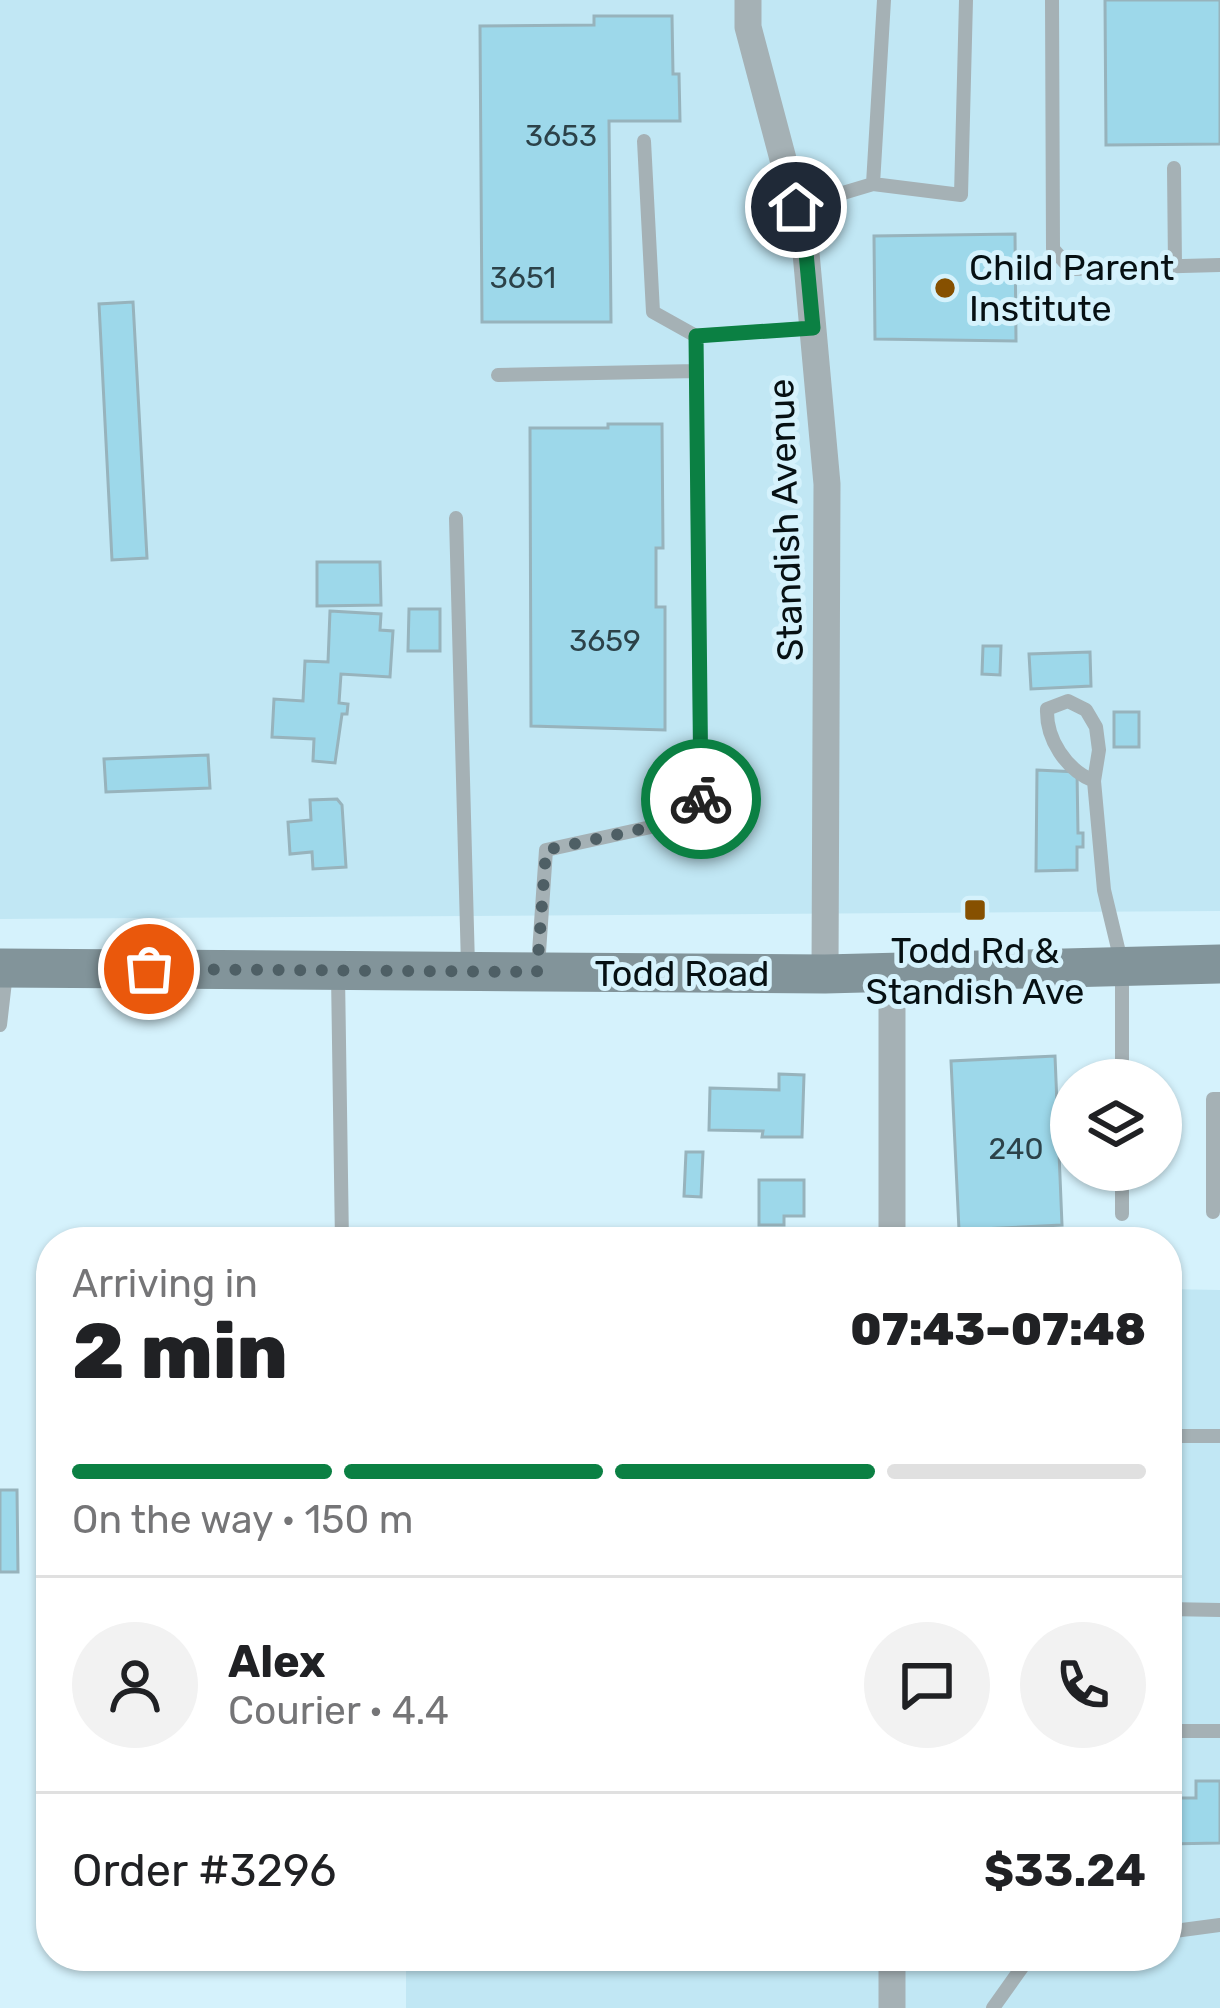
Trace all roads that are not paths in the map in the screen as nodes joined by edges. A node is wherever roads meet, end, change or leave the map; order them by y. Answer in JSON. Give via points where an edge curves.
{"nodes":[{"id":1,"x":748,"y":0,"type":"edge"},
{"id":2,"x":884,"y":0,"type":"edge"},
{"id":3,"x":966,"y":0,"type":"edge"},
{"id":4,"x":1052,"y":0,"type":"edge"},
{"id":5,"x":644,"y":141,"type":"dead end"},
{"id":6,"x":1174,"y":168,"type":"dead end"},
{"id":7,"x":873,"y":184,"type":"junction"},
{"id":8,"x":796,"y":207,"type":"junction"},
{"id":9,"x":1220,"y":265,"type":"edge"},
{"id":10,"x":1175,"y":266,"type":"junction"},
{"id":11,"x":813,"y":328,"type":"junction"},
{"id":12,"x":696,"y":336,"type":"junction"},
{"id":13,"x":697,"y":371,"type":"junction"},
{"id":14,"x":498,"y":375,"type":"dead end"},
{"id":15,"x":456,"y":518,"type":"dead end"},
{"id":16,"x":1094,"y":781,"type":"junction"},
{"id":17,"x":1220,"y":964,"type":"edge"},
{"id":18,"x":1123,"y":965,"type":"junction"},
{"id":19,"x":3,"y":968,"type":"edge"},
{"id":20,"x":338,"y":970,"type":"junction"},
{"id":21,"x":892,"y":970,"type":"junction"},
{"id":22,"x":469,"y":971,"type":"junction"},
{"id":23,"x":537,"y":972,"type":"junction"},
{"id":24,"x":825,"y":974,"type":"junction"},
{"id":25,"x":0,"y":1025,"type":"edge"},
{"id":26,"x":1123,"y":1059,"type":"edge"},
{"id":27,"x":1220,"y":1099,"type":"edge"},
{"id":28,"x":1123,"y":1191,"type":"edge"},
{"id":29,"x":1214,"y":1212,"type":"dead end"},
{"id":30,"x":1123,"y":1214,"type":"dead end"},
{"id":31,"x":342,"y":1227,"type":"edge"},
{"id":32,"x":892,"y":1227,"type":"edge"},
{"id":33,"x":1182,"y":1436,"type":"edge"},
{"id":34,"x":1220,"y":1436,"type":"edge"},
{"id":35,"x":1182,"y":1609,"type":"edge"},
{"id":36,"x":1220,"y":1610,"type":"edge"},
{"id":37,"x":1182,"y":1731,"type":"edge"},
{"id":38,"x":1220,"y":1731,"type":"edge"},
{"id":39,"x":1220,"y":1924,"type":"edge"},
{"id":40,"x":1182,"y":1930,"type":"edge"},
{"id":41,"x":892,"y":1971,"type":"edge"},
{"id":42,"x":1019,"y":1971,"type":"edge"},
{"id":43,"x":892,"y":2008,"type":"edge"},
{"id":44,"x":993,"y":2008,"type":"edge"}],
"edges":[{"from":1,"to":8,"type":"street","name":"Standish Avenue","via":[[748,27]]},
{"from":2,"to":7,"type":"lane"},
{"from":3,"to":7,"type":"lane","via":[[961,195]]},
{"from":4,"to":10,"type":"lane","via":[[1053,249],[1071,268]]},
{"from":5,"to":12,"type":"lane","via":[[653,312]]},
{"from":6,"to":10,"type":"lane"},
{"from":7,"to":8,"type":"lane"},
{"from":8,"to":11,"type":"street","name":"Standish Avenue"},
{"from":9,"to":10,"type":"lane"},
{"from":11,"to":12,"type":"lane"},
{"from":11,"to":24,"type":"street","name":"Standish Avenue","via":[[827,484]]},
{"from":12,"to":13,"type":"lane"},
{"from":13,"to":14,"type":"lane"},
{"from":13,"to":23,"type":"lane","via":[[701,816],[546,850]]},
{"from":15,"to":22,"type":"lane"},
{"from":16,"to":16,"type":"lane","via":[[1099,750],[1086,710],[1068,701],[1047,709],[1057,747]]},
{"from":16,"to":18,"type":"lane","via":[[1104,890]]},
{"from":17,"to":18,"type":"main road","name":"Todd Road"},
{"from":18,"to":21,"type":"main road","name":"Todd Road"},
{"from":18,"to":26,"type":"lane"},
{"from":19,"to":20,"type":"main road","name":"Todd Road"},
{"from":19,"to":25,"type":"lane"},
{"from":20,"to":22,"type":"main road","name":"Todd Road"},
{"from":20,"to":31,"type":"lane"},
{"from":21,"to":24,"type":"main road","name":"Todd Road"},
{"from":21,"to":32,"type":"street"},
{"from":22,"to":23,"type":"main road","name":"Todd Road"},
{"from":23,"to":24,"type":"main road","name":"Todd Road"},
{"from":27,"to":29,"type":"lane"},
{"from":28,"to":30,"type":"lane"},
{"from":33,"to":34,"type":"lane"},
{"from":35,"to":36,"type":"lane"},
{"from":37,"to":38,"type":"lane"},
{"from":39,"to":40,"type":"lane"},
{"from":41,"to":43,"type":"street"},
{"from":42,"to":44,"type":"lane"}]}
